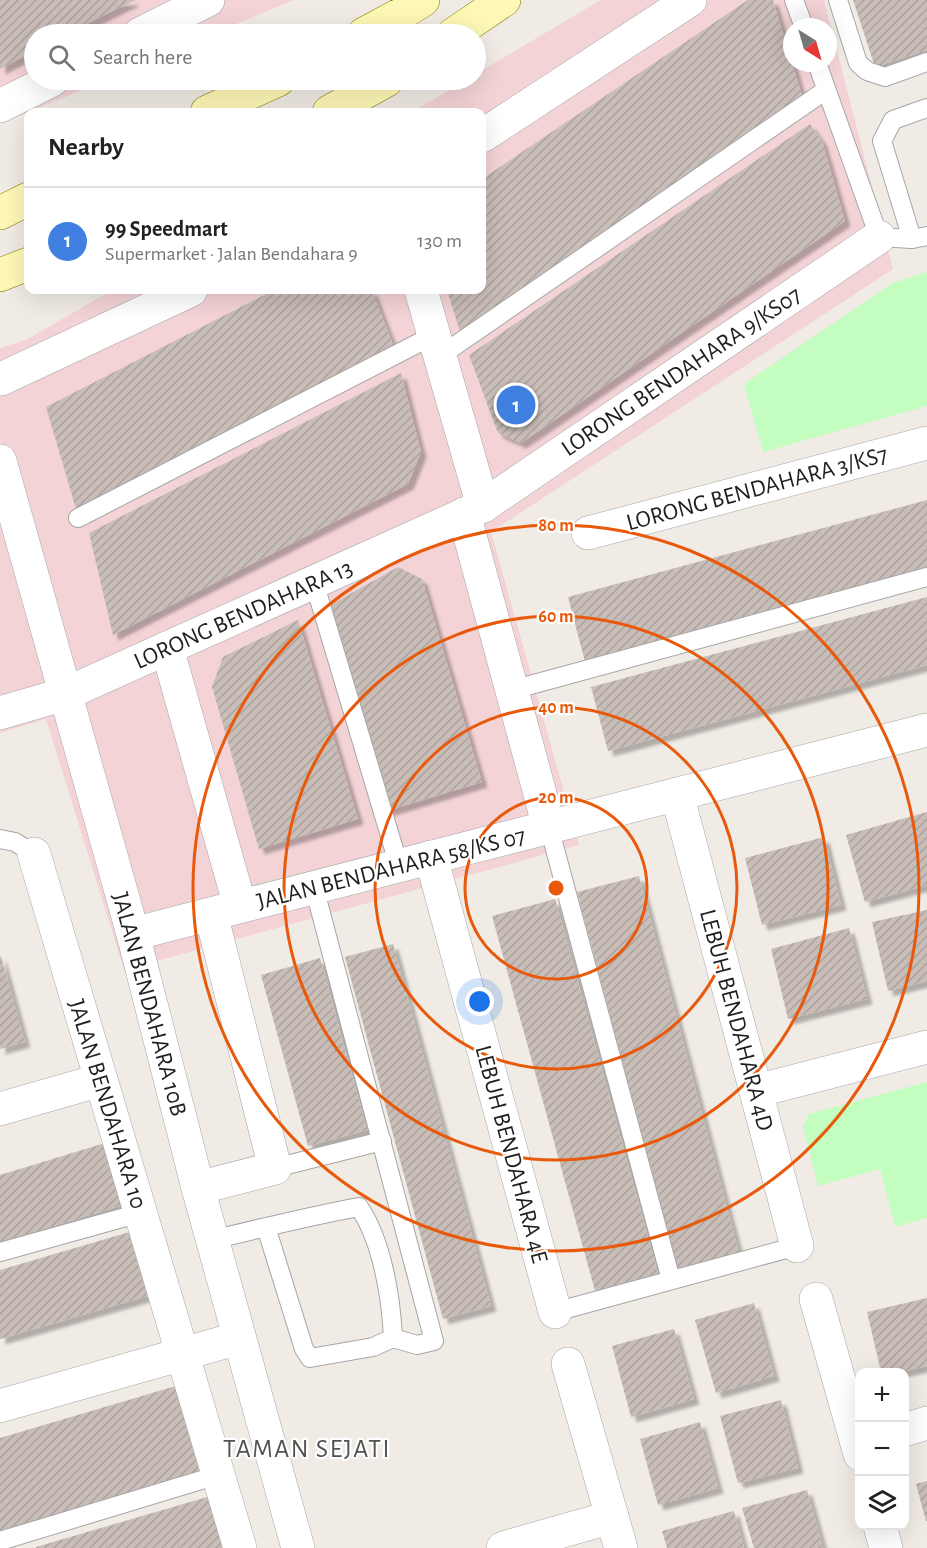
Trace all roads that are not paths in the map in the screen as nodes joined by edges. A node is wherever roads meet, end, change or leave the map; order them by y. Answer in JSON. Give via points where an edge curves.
{"nodes":[{"id":1,"x":208,"y":0,"type":"edge"},
{"id":2,"x":423,"y":0,"type":"edge"},
{"id":3,"x":504,"y":0,"type":"edge"},
{"id":4,"x":690,"y":0,"type":"edge"},
{"id":5,"x":794,"y":0,"type":"edge"},
{"id":6,"x":838,"y":0,"type":"edge"},
{"id":7,"x":801,"y":18,"type":"edge"},
{"id":8,"x":160,"y":24,"type":"edge"},
{"id":9,"x":383,"y":24,"type":"edge"},
{"id":10,"x":469,"y":24,"type":"edge"},
{"id":11,"x":927,"y":62,"type":"edge"},
{"id":12,"x":820,"y":72,"type":"edge"},
{"id":13,"x":32,"y":90,"type":"edge"},
{"id":14,"x":256,"y":90,"type":"edge"},
{"id":15,"x":369,"y":90,"type":"edge"},
{"id":16,"x":826,"y":90,"type":"junction"},
{"id":17,"x":0,"y":106,"type":"edge"},
{"id":18,"x":216,"y":108,"type":"edge"},
{"id":19,"x":335,"y":108,"type":"edge"},
{"id":20,"x":927,"y":108,"type":"edge"},
{"id":21,"x":486,"y":133,"type":"edge"},
{"id":22,"x":24,"y":201,"type":"edge"},
{"id":23,"x":0,"y":213,"type":"edge"},
{"id":24,"x":879,"y":237,"type":"junction"},
{"id":25,"x":919,"y":237,"type":"edge"},
{"id":26,"x":24,"y":266,"type":"edge"},
{"id":27,"x":0,"y":275,"type":"edge"},
{"id":28,"x":182,"y":294,"type":"edge"},
{"id":29,"x":422,"y":294,"type":"edge"},
{"id":30,"x":437,"y":346,"type":"junction"},
{"id":31,"x":0,"y":380,"type":"edge"},
{"id":32,"x":927,"y":443,"type":"edge"},
{"id":33,"x":0,"y":461,"type":"edge"},
{"id":34,"x":474,"y":510,"type":"junction"},
{"id":35,"x":78,"y":518,"type":"dead end"},
{"id":36,"x":588,"y":533,"type":"dead end"},
{"id":37,"x":11,"y":536,"type":"edge"},
{"id":38,"x":927,"y":576,"type":"edge"},
{"id":39,"x":314,"y":582,"type":"junction"},
{"id":40,"x":167,"y":648,"type":"junction"},
{"id":41,"x":512,"y":690,"type":"junction"},
{"id":42,"x":65,"y":694,"type":"junction"},
{"id":43,"x":0,"y":713,"type":"edge"},
{"id":44,"x":927,"y":730,"type":"edge"},
{"id":45,"x":677,"y":794,"type":"junction"},
{"id":46,"x":549,"y":827,"type":"junction"},
{"id":47,"x":0,"y":839,"type":"edge"},
{"id":48,"x":34,"y":854,"type":"joint"},
{"id":49,"x":431,"y":857,"type":"junction"},
{"id":50,"x":399,"y":866,"type":"junction"},
{"id":51,"x":314,"y":887,"type":"junction"},
{"id":52,"x":225,"y":910,"type":"junction"},
{"id":53,"x":133,"y":934,"type":"junction"},
{"id":54,"x":927,"y":1047,"type":"edge"},
{"id":55,"x":101,"y":1080,"type":"junction"},
{"id":56,"x":756,"y":1091,"type":"junction"},
{"id":57,"x":0,"y":1109,"type":"edge"},
{"id":58,"x":382,"y":1141,"type":"junction"},
{"id":59,"x":275,"y":1168,"type":"junction"},
{"id":60,"x":198,"y":1188,"type":"junction"},
{"id":61,"x":141,"y":1213,"type":"junction"},
{"id":62,"x":266,"y":1227,"type":"junction"},
{"id":63,"x":212,"y":1240,"type":"junction"},
{"id":64,"x":797,"y":1246,"type":"joint"},
{"id":65,"x":0,"y":1252,"type":"edge"},
{"id":66,"x":671,"y":1280,"type":"junction"},
{"id":67,"x":816,"y":1299,"type":"dead end"},
{"id":68,"x":555,"y":1312,"type":"joint"},
{"id":69,"x":239,"y":1338,"type":"junction"},
{"id":70,"x":393,"y":1338,"type":"junction"},
{"id":71,"x":182,"y":1354,"type":"junction"},
{"id":72,"x":568,"y":1364,"type":"dead end"},
{"id":73,"x":0,"y":1406,"type":"edge"},
{"id":74,"x":927,"y":1423,"type":"edge"},
{"id":75,"x":909,"y":1428,"type":"edge"},
{"id":76,"x":855,"y":1433,"type":"edge"},
{"id":77,"x":218,"y":1475,"type":"junction"},
{"id":78,"x":612,"y":1517,"type":"junction"},
{"id":79,"x":881,"y":1530,"type":"edge"},
{"id":80,"x":0,"y":1541,"type":"edge"},
{"id":81,"x":240,"y":1548,"type":"edge"},
{"id":82,"x":298,"y":1548,"type":"edge"},
{"id":83,"x":503,"y":1548,"type":"edge"},
{"id":84,"x":621,"y":1548,"type":"edge"},
{"id":85,"x":886,"y":1548,"type":"edge"}],
"edges":[{"from":1,"to":8,"type":"street"},
{"from":2,"to":9,"type":"main road"},
{"from":3,"to":10,"type":"main road"},
{"from":4,"to":21,"type":"street"},
{"from":5,"to":7,"type":"lane"},
{"from":6,"to":11,"type":"lane","via":[[858,63],[867,71],[885,77]]},
{"from":12,"to":16,"type":"lane"},
{"from":13,"to":17,"type":"street"},
{"from":14,"to":18,"type":"main road"},
{"from":15,"to":19,"type":"main road"},
{"from":16,"to":24,"type":"lane"},
{"from":16,"to":30,"type":"lane"},
{"from":20,"to":25,"type":"lane","via":[[893,120],[882,141]]},
{"from":22,"to":23,"type":"main road"},
{"from":24,"to":25,"type":"lane"},
{"from":24,"to":34,"type":"street","name":"LORONG BENDAHARA 9/KS07"},
{"from":26,"to":27,"type":"main road"},
{"from":28,"to":31,"type":"street"},
{"from":29,"to":30,"type":"street"},
{"from":30,"to":34,"type":"street"},
{"from":30,"to":35,"type":"lane"},
{"from":32,"to":36,"type":"street","name":"LORONG BENDAHARA 3/KS7"},
{"from":33,"to":37,"type":"street","name":"JALAN BENDAHARA 10B"},
{"from":34,"to":39,"type":"street","name":"LORONG BENDAHARA 13"},
{"from":34,"to":41,"type":"street"},
{"from":37,"to":42,"type":"street","name":"JALAN BENDAHARA 10B"},
{"from":38,"to":41,"type":"lane"},
{"from":39,"to":40,"type":"street","name":"LORONG BENDAHARA 13"},
{"from":39,"to":50,"type":"lane"},
{"from":40,"to":42,"type":"street","name":"LORONG BENDAHARA 13"},
{"from":40,"to":52,"type":"street"},
{"from":41,"to":46,"type":"street"},
{"from":42,"to":43,"type":"street","name":"LORONG BENDAHARA 13"},
{"from":42,"to":53,"type":"street","name":"JALAN BENDAHARA 10B"},
{"from":44,"to":45,"type":"street","name":"JALAN BENDAHARA 58/KS 07"},
{"from":45,"to":46,"type":"street","name":"JALAN BENDAHARA 58/KS 07"},
{"from":45,"to":56,"type":"street","name":"LEBUH BENDAHARA 4D"},
{"from":46,"to":49,"type":"street","name":"JALAN BENDAHARA 58/KS 07"},
{"from":46,"to":66,"type":"lane"},
{"from":47,"to":48,"type":"lane","via":[[15,842]]},
{"from":48,"to":55,"type":"street","name":"JALAN BENDAHARA 10"},
{"from":49,"to":50,"type":"street","name":"JALAN BENDAHARA 58/KS 07"},
{"from":49,"to":68,"type":"street","name":"LEBUH BENDAHARA 4E"},
{"from":50,"to":51,"type":"street","name":"JALAN BENDAHARA 58/KS 07"},
{"from":51,"to":52,"type":"street","name":"JALAN BENDAHARA 58/KS 07"},
{"from":51,"to":58,"type":"lane"},
{"from":52,"to":53,"type":"street","name":"JALAN BENDAHARA 58/KS 07"},
{"from":52,"to":59,"type":"street"},
{"from":53,"to":60,"type":"street","name":"JALAN BENDAHARA 10B"},
{"from":54,"to":56,"type":"street"},
{"from":55,"to":57,"type":"street"},
{"from":55,"to":61,"type":"street","name":"JALAN BENDAHARA 10"},
{"from":56,"to":64,"type":"street","name":"LEBUH BENDAHARA 4D"},
{"from":58,"to":59,"type":"lane"},
{"from":58,"to":70,"type":"lane","via":[[434,1341],[417,1345]]},
{"from":59,"to":60,"type":"street"},
{"from":60,"to":63,"type":"street","name":"JALAN BENDAHARA 10B"},
{"from":61,"to":65,"type":"lane"},
{"from":61,"to":71,"type":"street","name":"JALAN BENDAHARA 10"},
{"from":62,"to":63,"type":"lane"},
{"from":62,"to":70,"type":"lane","via":[[310,1358],[373,1347]]},
{"from":62,"to":70,"type":"lane","via":[[359,1207],[370,1222],[381,1259]]},
{"from":63,"to":69,"type":"street","name":"JALAN BENDAHARA 10B"},
{"from":64,"to":66,"type":"lane"},
{"from":66,"to":68,"type":"lane"},
{"from":67,"to":76,"type":"street"},
{"from":69,"to":71,"type":"street"},
{"from":69,"to":82,"type":"street","name":"JALAN BENDAHARA 10B"},
{"from":71,"to":73,"type":"street"},
{"from":71,"to":77,"type":"street","name":"JALAN BENDAHARA 10"},
{"from":72,"to":78,"type":"street"},
{"from":74,"to":75,"type":"street"},
{"from":77,"to":80,"type":"lane"},
{"from":77,"to":81,"type":"street","name":"JALAN BENDAHARA 10"},
{"from":78,"to":83,"type":"street"},
{"from":78,"to":84,"type":"street"},
{"from":79,"to":85,"type":"street"}]}
